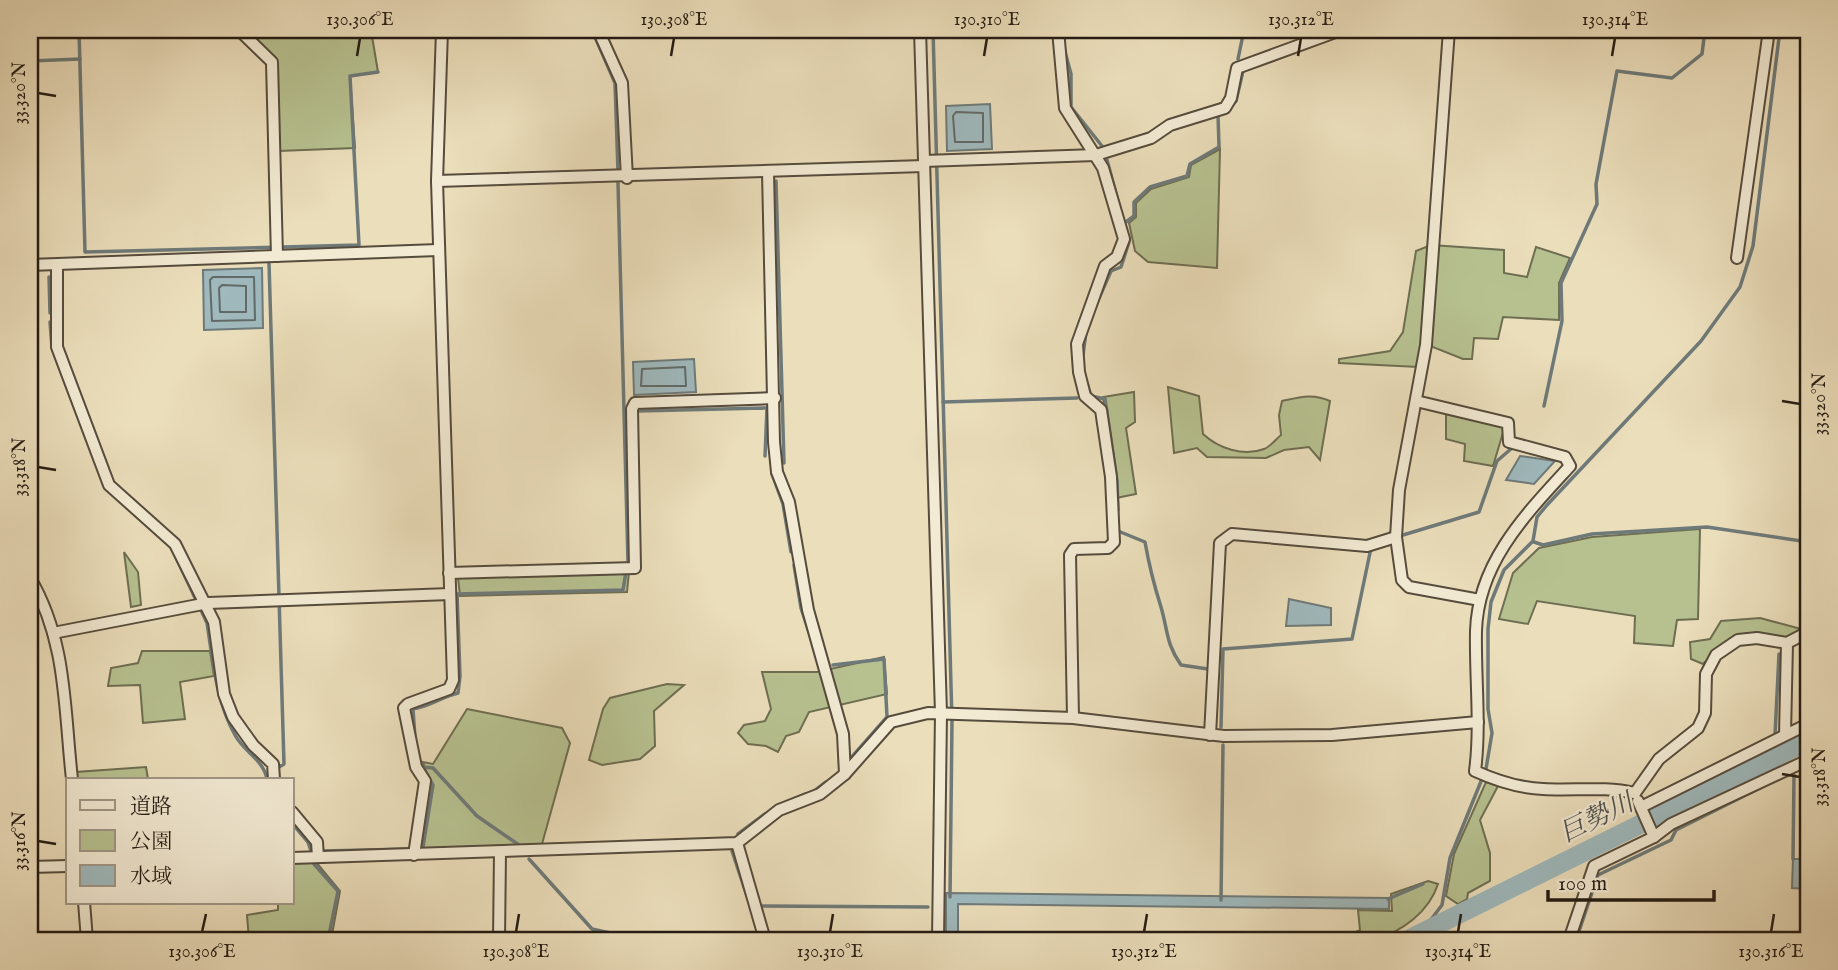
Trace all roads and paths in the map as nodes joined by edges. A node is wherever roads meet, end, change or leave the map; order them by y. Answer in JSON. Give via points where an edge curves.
{"nodes":[{"id":1,"x":239,"y":30,"type":"edge"},
{"id":2,"x":442,"y":30,"type":"edge"},
{"id":3,"x":598,"y":30,"type":"edge"},
{"id":4,"x":920,"y":30,"type":"edge"},
{"id":5,"x":1058,"y":30,"type":"edge"},
{"id":6,"x":1340,"y":30,"type":"edge"},
{"id":7,"x":1449,"y":30,"type":"edge"},
{"id":8,"x":1769,"y":30,"type":"edge"},
{"id":9,"x":1096,"y":155,"type":"junction"},
{"id":10,"x":924,"y":163,"type":"junction"},
{"id":11,"x":768,"y":172,"type":"junction"},
{"id":12,"x":626,"y":177,"type":"junction"},
{"id":13,"x":437,"y":181,"type":"junction"},
{"id":14,"x":277,"y":250,"type":"junction"},
{"id":15,"x":439,"y":250,"type":"junction"},
{"id":16,"x":1737,"y":258,"type":"dead end"},
{"id":17,"x":30,"y":265,"type":"edge"},
{"id":18,"x":57,"y":265,"type":"junction"},
{"id":19,"x":775,"y":398,"type":"junction"},
{"id":20,"x":1416,"y":401,"type":"junction"},
{"id":21,"x":1396,"y":537,"type":"junction"},
{"id":22,"x":449,"y":573,"type":"junction"},
{"id":23,"x":30,"y":578,"type":"edge"},
{"id":24,"x":450,"y":594,"type":"junction"},
{"id":25,"x":1480,"y":600,"type":"junction"},
{"id":26,"x":208,"y":603,"type":"junction"},
{"id":27,"x":1808,"y":632,"type":"edge"},
{"id":28,"x":53,"y":633,"type":"junction"},
{"id":29,"x":1787,"y":643,"type":"junction"},
{"id":30,"x":941,"y":713,"type":"junction"},
{"id":31,"x":1073,"y":718,"type":"junction"},
{"id":32,"x":1478,"y":722,"type":"junction"},
{"id":33,"x":1808,"y":724,"type":"edge"},
{"id":34,"x":1210,"y":735,"type":"junction"},
{"id":35,"x":1785,"y":736,"type":"junction"},
{"id":36,"x":1808,"y":760,"type":"edge"},
{"id":37,"x":845,"y":774,"type":"junction"},
{"id":38,"x":72,"y":778,"type":"edge"},
{"id":39,"x":274,"y":778,"type":"edge"},
{"id":40,"x":1635,"y":793,"type":"junction"},
{"id":41,"x":1641,"y":807,"type":"junction"},
{"id":42,"x":294,"y":814,"type":"edge"},
{"id":43,"x":1654,"y":837,"type":"junction"},
{"id":44,"x":737,"y":843,"type":"junction"},
{"id":45,"x":500,"y":852,"type":"junction"},
{"id":46,"x":414,"y":855,"type":"junction"},
{"id":47,"x":294,"y":858,"type":"edge"},
{"id":48,"x":318,"y":858,"type":"junction"},
{"id":49,"x":66,"y":866,"type":"edge"},
{"id":50,"x":30,"y":867,"type":"edge"},
{"id":51,"x":84,"y":904,"type":"edge"},
{"id":52,"x":87,"y":940,"type":"edge"},
{"id":53,"x":499,"y":940,"type":"edge"},
{"id":54,"x":765,"y":940,"type":"edge"},
{"id":55,"x":938,"y":940,"type":"edge"},
{"id":56,"x":1569,"y":940,"type":"edge"}],
"edges":[{"from":1,"to":14,"type":"street","via":[[272,62]]},
{"from":2,"to":13,"type":"street"},
{"from":3,"to":12,"type":"street","via":[[622,83]]},
{"from":4,"to":10,"type":"street"},
{"from":5,"to":9,"type":"street","via":[[1065,108]]},
{"from":6,"to":9,"type":"street","via":[[1237,68],[1225,108]]},
{"from":7,"to":20,"type":"street","via":[[1426,345]]},
{"from":8,"to":16,"type":"street"},
{"from":9,"to":10,"type":"street"},
{"from":9,"to":31,"type":"street","via":[[1124,239],[1117,257],[1105,266],[1077,344],[1085,396],[1101,410],[1114,542],[1108,548],[1074,549],[1070,555]]},
{"from":10,"to":11,"type":"street"},
{"from":10,"to":30,"type":"street"},
{"from":11,"to":12,"type":"street"},
{"from":11,"to":19,"type":"street"},
{"from":12,"to":13,"type":"street"},
{"from":13,"to":15,"type":"street"},
{"from":14,"to":15,"type":"street"},
{"from":14,"to":18,"type":"street"},
{"from":15,"to":22,"type":"street"},
{"from":17,"to":18,"type":"street"},
{"from":18,"to":26,"type":"street","via":[[57,347],[109,485],[175,544]]},
{"from":19,"to":22,"type":"street","via":[[635,403],[635,568]]},
{"from":19,"to":37,"type":"street","via":[[777,472],[789,502],[808,610],[843,734]]},
{"from":20,"to":21,"type":"street","via":[[1399,490]]},
{"from":20,"to":25,"type":"street","via":[[1508,423],[1509,442],[1565,457],[1570,466],[1497,554]]},
{"from":21,"to":25,"type":"street","via":[[1402,580],[1409,587]]},
{"from":21,"to":34,"type":"street","via":[[1367,545],[1232,534],[1220,543]]},
{"from":22,"to":24,"type":"street"},
{"from":23,"to":28,"type":"street","via":[[48,609]]},
{"from":24,"to":26,"type":"street"},
{"from":24,"to":46,"type":"street","via":[[453,680],[449,689],[404,708],[416,767],[425,781]]},
{"from":25,"to":32,"type":"street","via":[[1476,628]]},
{"from":26,"to":28,"type":"street"},
{"from":26,"to":39,"type":"street","via":[[224,694],[233,717],[273,764]]},
{"from":27,"to":29,"type":"street"},
{"from":28,"to":38,"type":"street","via":[[60,659]]},
{"from":29,"to":35,"type":"street"},
{"from":29,"to":40,"type":"street","via":[[1738,640],[1716,655],[1706,674],[1706,713],[1698,728],[1659,759]]},
{"from":30,"to":31,"type":"street"},
{"from":30,"to":37,"type":"street","via":[[891,722]]},
{"from":30,"to":55,"type":"street"},
{"from":31,"to":34,"type":"street"},
{"from":32,"to":34,"type":"street","via":[[1332,735]]},
{"from":32,"to":40,"type":"street","via":[[1475,771],[1542,789],[1610,787]]},
{"from":33,"to":35,"type":"street"},
{"from":35,"to":41,"type":"street"},
{"from":36,"to":43,"type":"street","via":[[1671,824]]},
{"from":37,"to":44,"type":"street","via":[[820,794],[779,810]]},
{"from":40,"to":41,"type":"street"},
{"from":41,"to":43,"type":"street"},
{"from":42,"to":48,"type":"street","via":[[317,842]]},
{"from":43,"to":56,"type":"street","via":[[1594,866]]},
{"from":44,"to":45,"type":"street"},
{"from":44,"to":54,"type":"street"},
{"from":45,"to":46,"type":"street"},
{"from":45,"to":53,"type":"street"},
{"from":46,"to":48,"type":"street"},
{"from":47,"to":48,"type":"street"},
{"from":49,"to":50,"type":"street"},
{"from":51,"to":52,"type":"street"}]}
